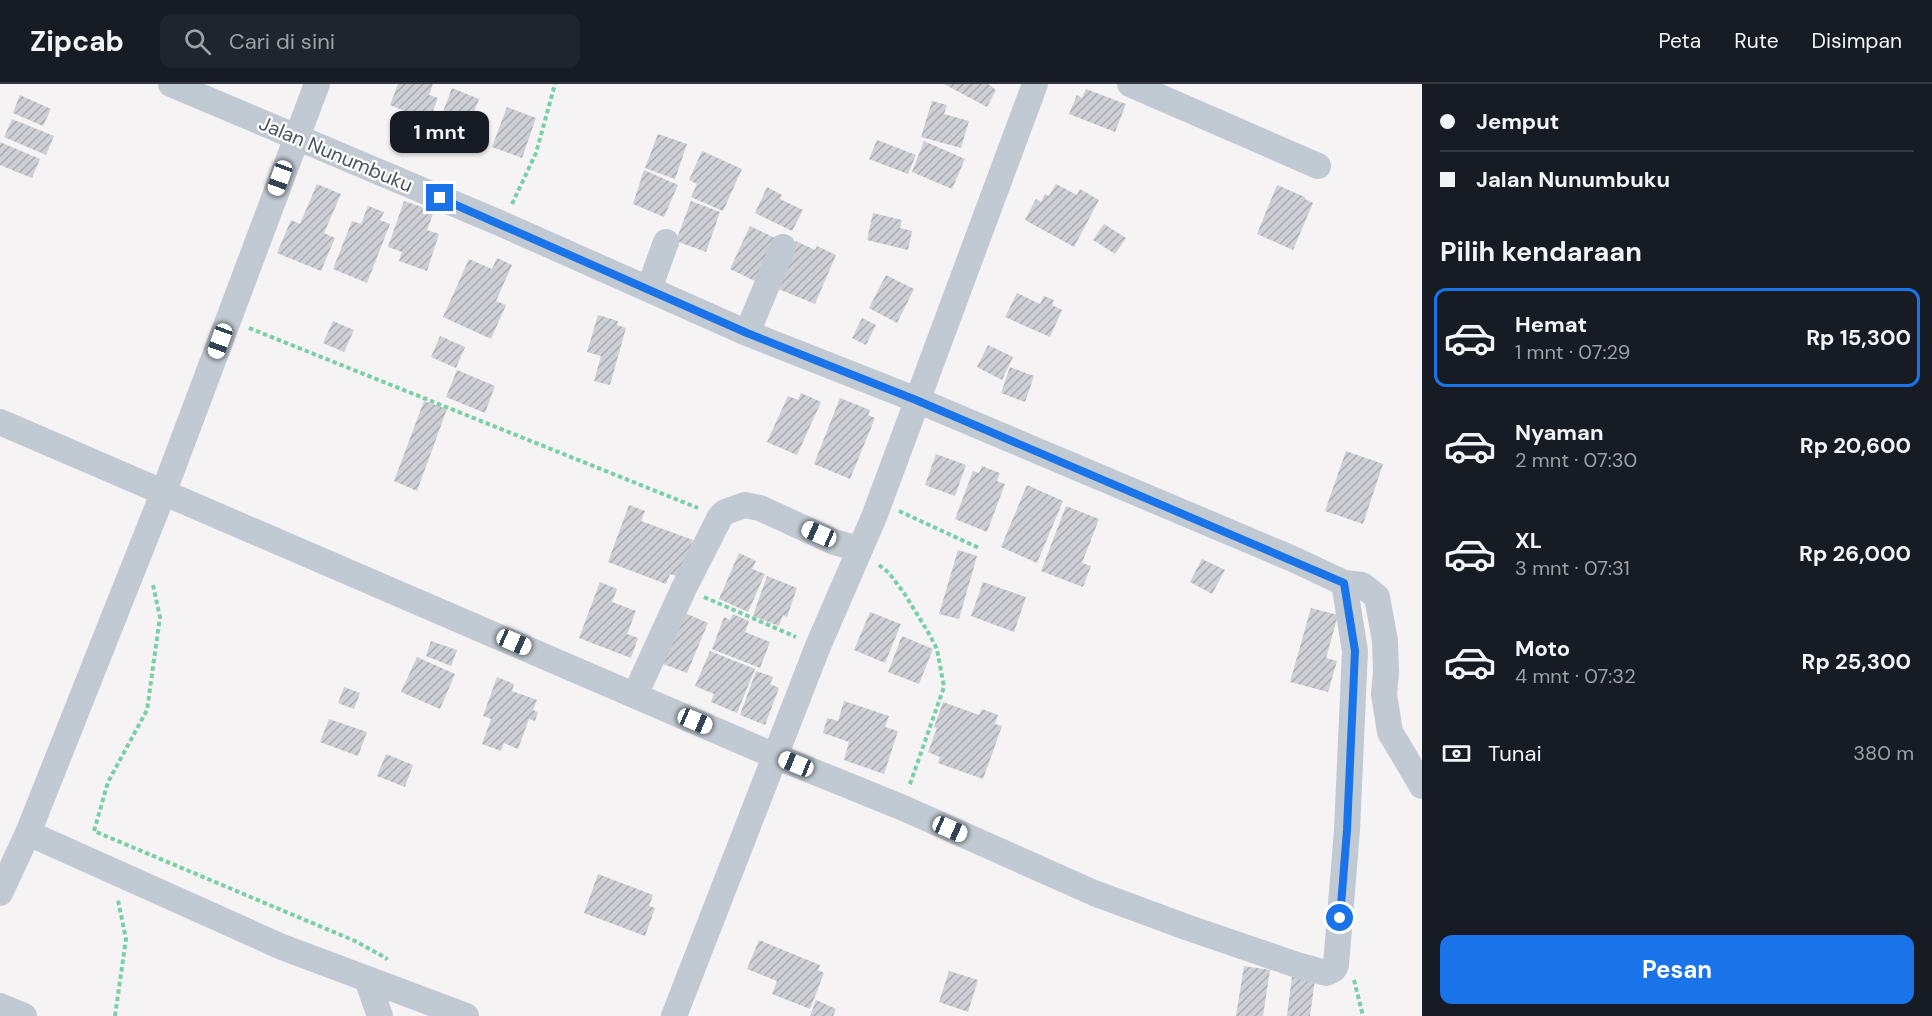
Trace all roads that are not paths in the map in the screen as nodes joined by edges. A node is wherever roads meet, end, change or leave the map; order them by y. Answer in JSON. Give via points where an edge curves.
{"nodes":[{"id":1,"x":171,"y":84,"type":"edge"},
{"id":2,"x":317,"y":84,"type":"edge"},
{"id":3,"x":1035,"y":84,"type":"edge"},
{"id":4,"x":1130,"y":84,"type":"edge"},
{"id":5,"x":295,"y":138,"type":"junction"},
{"id":6,"x":1318,"y":166,"type":"dead end"},
{"id":7,"x":666,"y":242,"type":"dead end"},
{"id":8,"x":783,"y":247,"type":"dead end"},
{"id":9,"x":649,"y":289,"type":"junction"},
{"id":10,"x":747,"y":333,"type":"junction"},
{"id":11,"x":916,"y":400,"type":"junction"},
{"id":12,"x":0,"y":422,"type":"edge"},
{"id":13,"x":164,"y":491,"type":"junction"},
{"id":14,"x":859,"y":549,"type":"junction"},
{"id":15,"x":1344,"y":583,"type":"junction"},
{"id":16,"x":635,"y":695,"type":"junction"},
{"id":17,"x":775,"y":756,"type":"junction"},
{"id":18,"x":1422,"y":786,"type":"edge"},
{"id":19,"x":28,"y":833,"type":"junction"},
{"id":20,"x":0,"y":893,"type":"edge"},
{"id":21,"x":367,"y":979,"type":"junction"},
{"id":22,"x":0,"y":1006,"type":"edge"},
{"id":23,"x":24,"y":1016,"type":"edge"},
{"id":24,"x":380,"y":1016,"type":"edge"},
{"id":25,"x":466,"y":1016,"type":"edge"},
{"id":26,"x":674,"y":1016,"type":"edge"}],
"edges":[{"from":1,"to":5,"type":"street","name":"Jalan Nunumbuku"},
{"from":2,"to":5,"type":"street"},
{"from":3,"to":11,"type":"street"},
{"from":4,"to":6,"type":"street"},
{"from":5,"to":9,"type":"street","name":"Jalan Nunumbuku"},
{"from":5,"to":13,"type":"street"},
{"from":7,"to":9,"type":"street"},
{"from":8,"to":10,"type":"street"},
{"from":9,"to":10,"type":"street","name":"Jalan Nunumbuku"},
{"from":10,"to":11,"type":"street","name":"Jalan Nunumbuku"},
{"from":11,"to":14,"type":"street"},
{"from":11,"to":15,"type":"street","name":"Jalan Nunumbuku"},
{"from":12,"to":13,"type":"street"},
{"from":13,"to":16,"type":"street"},
{"from":13,"to":19,"type":"street"},
{"from":14,"to":16,"type":"street","via":[[753,506],[725,512],[684,588]]},
{"from":14,"to":17,"type":"street"},
{"from":15,"to":17,"type":"street","via":[[1355,651],[1347,830],[1336,965],[1330,972],[1297,965],[1094,893]]},
{"from":15,"to":18,"type":"street","name":"Jalan Nunumbuku","via":[[1362,585],[1377,597],[1385,641],[1384,694],[1390,732]]},
{"from":16,"to":17,"type":"street"},
{"from":17,"to":26,"type":"street"},
{"from":19,"to":20,"type":"street"},
{"from":19,"to":21,"type":"street","via":[[282,947]]},
{"from":21,"to":24,"type":"street"},
{"from":21,"to":25,"type":"street"},
{"from":22,"to":23,"type":"street"}]}
